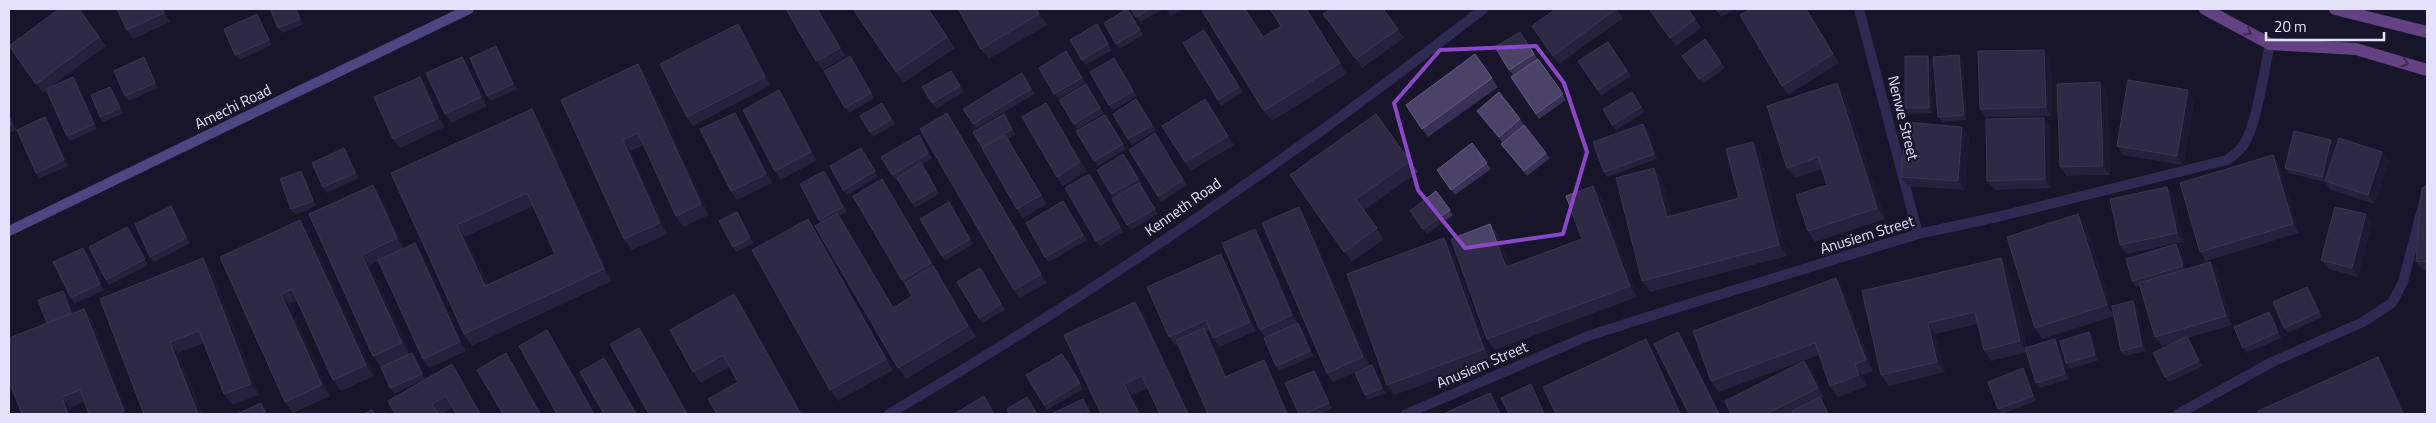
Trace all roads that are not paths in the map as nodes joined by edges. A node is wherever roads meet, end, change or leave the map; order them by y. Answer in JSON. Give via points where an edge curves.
{"nodes":[{"id":1,"x":469,"y":9,"type":"edge"},
{"id":2,"x":1483,"y":9,"type":"edge"},
{"id":3,"x":1860,"y":9,"type":"edge"},
{"id":4,"x":2205,"y":9,"type":"edge"},
{"id":5,"x":2335,"y":9,"type":"edge"},
{"id":6,"x":2427,"y":32,"type":"edge"},
{"id":7,"x":2270,"y":44,"type":"junction"},
{"id":8,"x":2427,"y":70,"type":"edge"},
{"id":9,"x":2427,"y":190,"type":"edge"},
{"id":10,"x":9,"y":231,"type":"edge"},
{"id":11,"x":1918,"y":234,"type":"junction"},
{"id":12,"x":889,"y":414,"type":"edge"},
{"id":13,"x":1406,"y":414,"type":"edge"},
{"id":14,"x":2178,"y":414,"type":"edge"}],
"edges":[{"from":1,"to":10,"type":"main road","name":"Amechi Road"},
{"from":2,"to":12,"type":"street","name":"Kenneth Road","via":[[1381,89],[1154,246],[957,374]]},
{"from":3,"to":11,"type":"street","name":"Nenwe Street"},
{"from":4,"to":7,"type":"main road","one_way":true},
{"from":5,"to":6,"type":"main road"},
{"from":7,"to":8,"type":"main road","one_way":true,"via":[[2356,49]]},
{"from":7,"to":11,"type":"street","name":"Anusiem Street","via":[[2245,144],[2227,160]]},
{"from":9,"to":14,"type":"street","via":[[2404,282],[2392,303],[2363,322],[2272,362]]},
{"from":11,"to":13,"type":"street","name":"Anusiem Street","via":[[1588,336]]}]}
